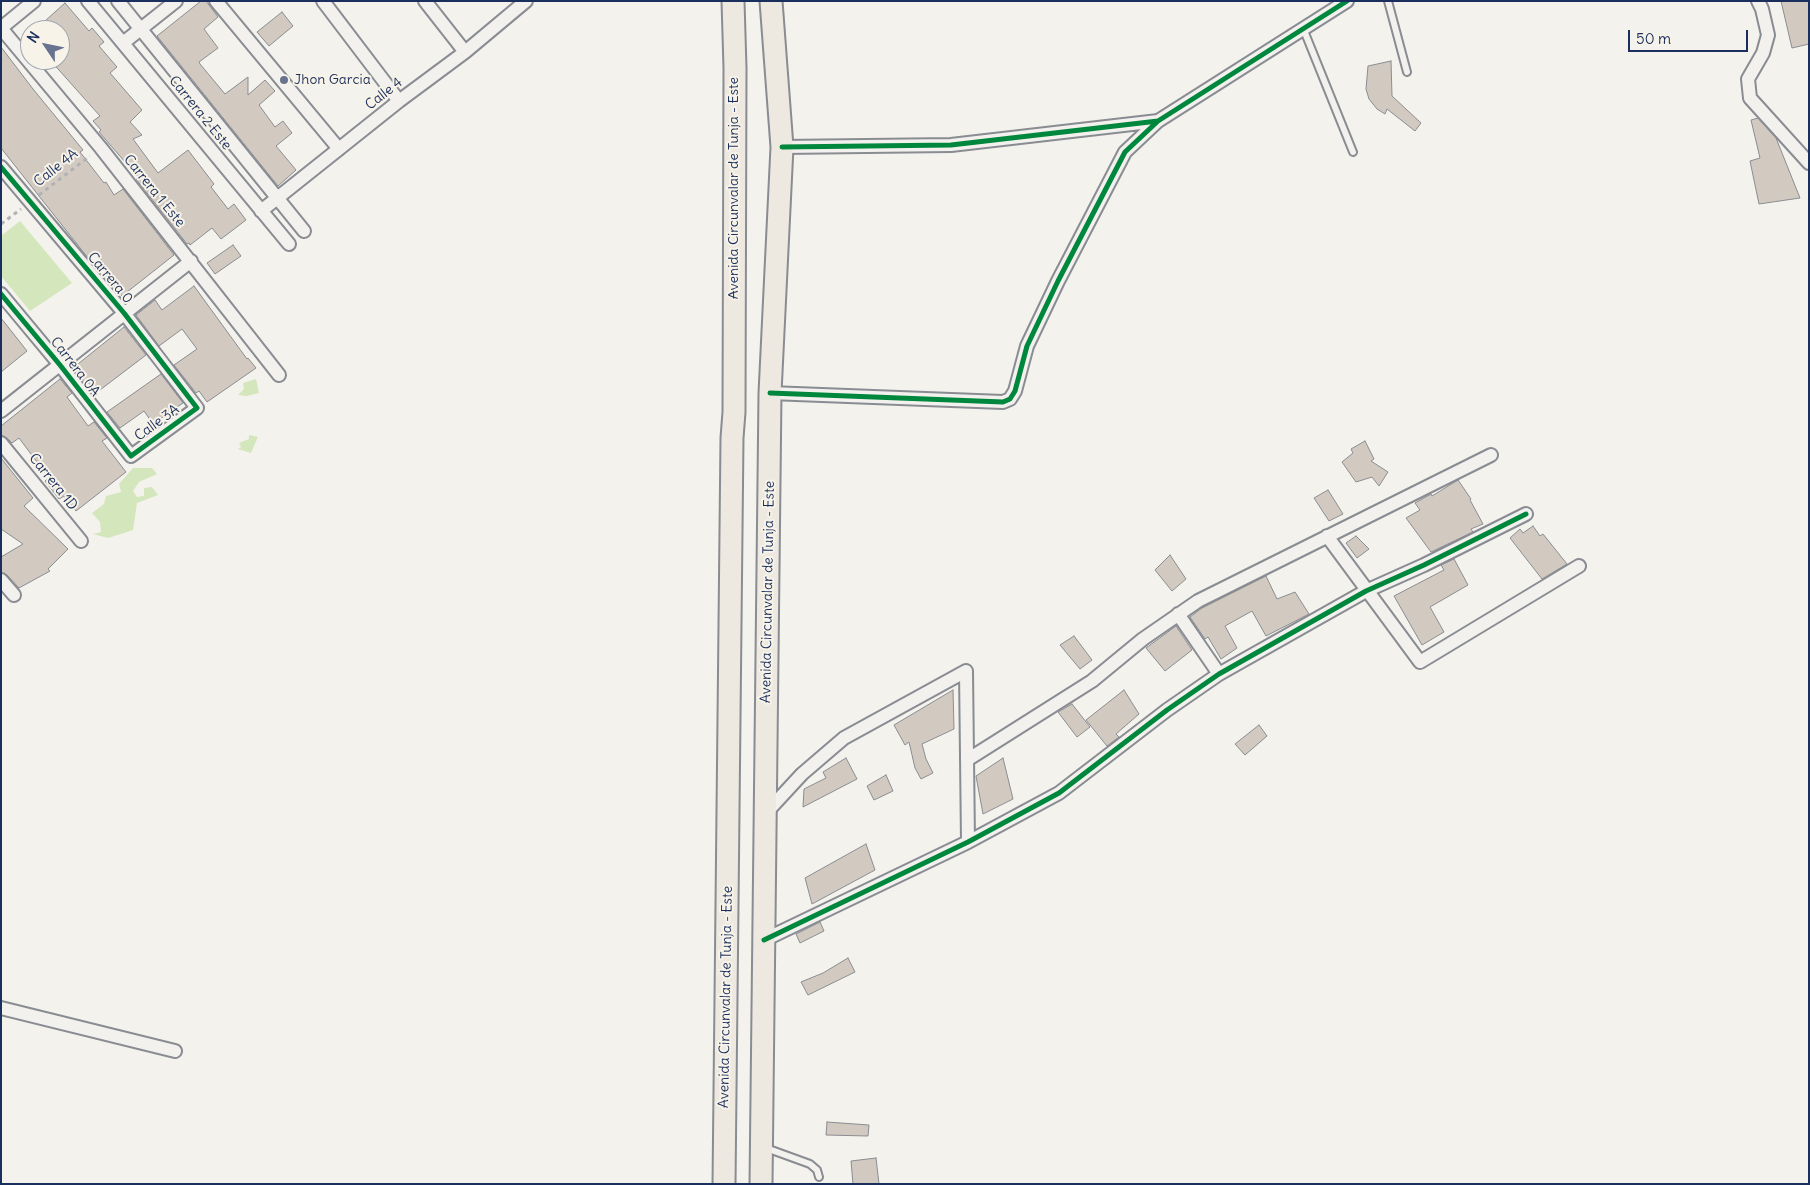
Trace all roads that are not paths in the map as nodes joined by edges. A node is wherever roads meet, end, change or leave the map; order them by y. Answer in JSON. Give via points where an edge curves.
{"nodes":[{"id":1,"x":34,"y":1,"type":"edge"},
{"id":2,"x":88,"y":1,"type":"edge"},
{"id":3,"x":118,"y":1,"type":"edge"},
{"id":4,"x":176,"y":1,"type":"edge"},
{"id":5,"x":216,"y":1,"type":"edge"},
{"id":6,"x":323,"y":1,"type":"edge"},
{"id":7,"x":425,"y":1,"type":"edge"},
{"id":8,"x":526,"y":1,"type":"edge"},
{"id":9,"x":733,"y":1,"type":"edge"},
{"id":10,"x":771,"y":1,"type":"edge"},
{"id":11,"x":1347,"y":1,"type":"edge"},
{"id":12,"x":1388,"y":1,"type":"edge"},
{"id":13,"x":1758,"y":1,"type":"edge"},
{"id":14,"x":1,"y":28,"type":"edge"},
{"id":15,"x":1303,"y":28,"type":"junction"},
{"id":16,"x":140,"y":29,"type":"junction"},
{"id":17,"x":123,"y":43,"type":"junction"},
{"id":18,"x":464,"y":52,"type":"junction"},
{"id":19,"x":1407,"y":72,"type":"dead end"},
{"id":20,"x":399,"y":101,"type":"junction"},
{"id":21,"x":1158,"y":121,"type":"junction"},
{"id":22,"x":782,"y":147,"type":"junction"},
{"id":23,"x":339,"y":149,"type":"junction"},
{"id":24,"x":1354,"y":152,"type":"dead end"},
{"id":25,"x":1809,"y":163,"type":"edge"},
{"id":26,"x":1,"y":167,"type":"edge"},
{"id":27,"x":278,"y":198,"type":"junction"},
{"id":28,"x":261,"y":211,"type":"junction"},
{"id":29,"x":304,"y":231,"type":"dead end"},
{"id":30,"x":288,"y":244,"type":"dead end"},
{"id":31,"x":191,"y":261,"type":"junction"},
{"id":32,"x":1,"y":294,"type":"edge"},
{"id":33,"x":124,"y":313,"type":"junction"},
{"id":34,"x":60,"y":365,"type":"junction"},
{"id":35,"x":279,"y":375,"type":"dead end"},
{"id":36,"x":770,"y":393,"type":"junction"},
{"id":37,"x":197,"y":408,"type":"joint"},
{"id":38,"x":1,"y":411,"type":"edge"},
{"id":39,"x":1,"y":443,"type":"edge"},
{"id":40,"x":1491,"y":455,"type":"dead end"},
{"id":41,"x":130,"y":456,"type":"joint"},
{"id":42,"x":1526,"y":514,"type":"dead end"},
{"id":43,"x":1327,"y":536,"type":"junction"},
{"id":44,"x":81,"y":541,"type":"dead end"},
{"id":45,"x":1579,"y":566,"type":"dead end"},
{"id":46,"x":1,"y":580,"type":"edge"},
{"id":47,"x":1366,"y":591,"type":"junction"},
{"id":48,"x":14,"y":595,"type":"dead end"},
{"id":49,"x":1178,"y":614,"type":"junction"},
{"id":50,"x":1219,"y":674,"type":"junction"},
{"id":51,"x":967,"y":760,"type":"junction"},
{"id":52,"x":765,"y":814,"type":"junction"},
{"id":53,"x":968,"y":842,"type":"junction"},
{"id":54,"x":764,"y":940,"type":"junction"},
{"id":55,"x":1,"y":1008,"type":"edge"},
{"id":56,"x":175,"y":1051,"type":"dead end"},
{"id":57,"x":761,"y":1146,"type":"junction"},
{"id":58,"x":819,"y":1177,"type":"dead end"},
{"id":59,"x":724,"y":1184,"type":"edge"},
{"id":60,"x":761,"y":1184,"type":"edge"}],
"edges":[{"from":1,"to":14,"type":"street"},
{"from":2,"to":17,"type":"street","name":"Carrera 2 Este"},
{"from":3,"to":16,"type":"street","name":"Carrera 2 Este"},
{"from":4,"to":16,"type":"street"},
{"from":5,"to":23,"type":"street"},
{"from":6,"to":20,"type":"street"},
{"from":7,"to":18,"type":"street"},
{"from":8,"to":18,"type":"street","name":"Calle 4"},
{"from":9,"to":59,"type":"highway","name":"Avenida Circunvalar de Tunja - Este","via":[[734,412]]},
{"from":10,"to":22,"type":"highway","name":"Avenida Circunvalar de Tunja - Este"},
{"from":11,"to":15,"type":"street"},
{"from":12,"to":19,"type":"lane"},
{"from":13,"to":25,"type":"street","via":[[1768,35],[1763,53],[1748,78],[1750,98]]},
{"from":14,"to":31,"type":"street","name":"Carrera 1 Este"},
{"from":15,"to":21,"type":"street"},
{"from":15,"to":24,"type":"lane"},
{"from":16,"to":17,"type":"street"},
{"from":16,"to":27,"type":"street","name":"Carrera 2 Este"},
{"from":17,"to":28,"type":"street","name":"Carrera 2 Este"},
{"from":18,"to":20,"type":"street","name":"Calle 4"},
{"from":20,"to":23,"type":"street","name":"Calle 4"},
{"from":21,"to":22,"type":"street","via":[[952,145]]},
{"from":21,"to":36,"type":"street","via":[[1125,152],[1027,346],[1010,400]]},
{"from":22,"to":36,"type":"highway","name":"Avenida Circunvalar de Tunja - Este"},
{"from":23,"to":27,"type":"street","name":"Calle 4"},
{"from":26,"to":33,"type":"street","name":"Carrera 0"},
{"from":27,"to":28,"type":"street","name":"Calle 4"},
{"from":27,"to":29,"type":"street","name":"Carrera 2 Este"},
{"from":28,"to":30,"type":"street","name":"Carrera 2 Este"},
{"from":31,"to":33,"type":"street"},
{"from":31,"to":35,"type":"street","name":"Carrera 1 Este"},
{"from":32,"to":34,"type":"street","name":"Carrera 0A"},
{"from":33,"to":34,"type":"street"},
{"from":33,"to":37,"type":"street","name":"Carrera 0"},
{"from":34,"to":38,"type":"street"},
{"from":34,"to":41,"type":"street","name":"Carrera 0A"},
{"from":36,"to":52,"type":"highway","name":"Avenida Circunvalar de Tunja - Este"},
{"from":37,"to":41,"type":"street","name":"Calle 3A"},
{"from":39,"to":44,"type":"street","name":"Carrera 1D"},
{"from":40,"to":43,"type":"street"},
{"from":42,"to":47,"type":"street"},
{"from":43,"to":47,"type":"street"},
{"from":43,"to":49,"type":"street"},
{"from":45,"to":47,"type":"street","via":[[1420,662]]},
{"from":46,"to":48,"type":"street"},
{"from":47,"to":50,"type":"street"},
{"from":49,"to":50,"type":"street"},
{"from":49,"to":51,"type":"street","via":[[1092,681]]},
{"from":50,"to":53,"type":"street","via":[[1058,793]]},
{"from":51,"to":52,"type":"street","via":[[966,671],[844,738],[802,774]]},
{"from":51,"to":53,"type":"street"},
{"from":52,"to":54,"type":"highway","name":"Avenida Circunvalar de Tunja - Este"},
{"from":53,"to":54,"type":"street"},
{"from":54,"to":57,"type":"highway","name":"Avenida Circunvalar de Tunja - Este"},
{"from":55,"to":56,"type":"street"},
{"from":57,"to":58,"type":"lane","via":[[810,1164]]},
{"from":57,"to":60,"type":"highway","name":"Avenida Circunvalar de Tunja - Este"}]}
